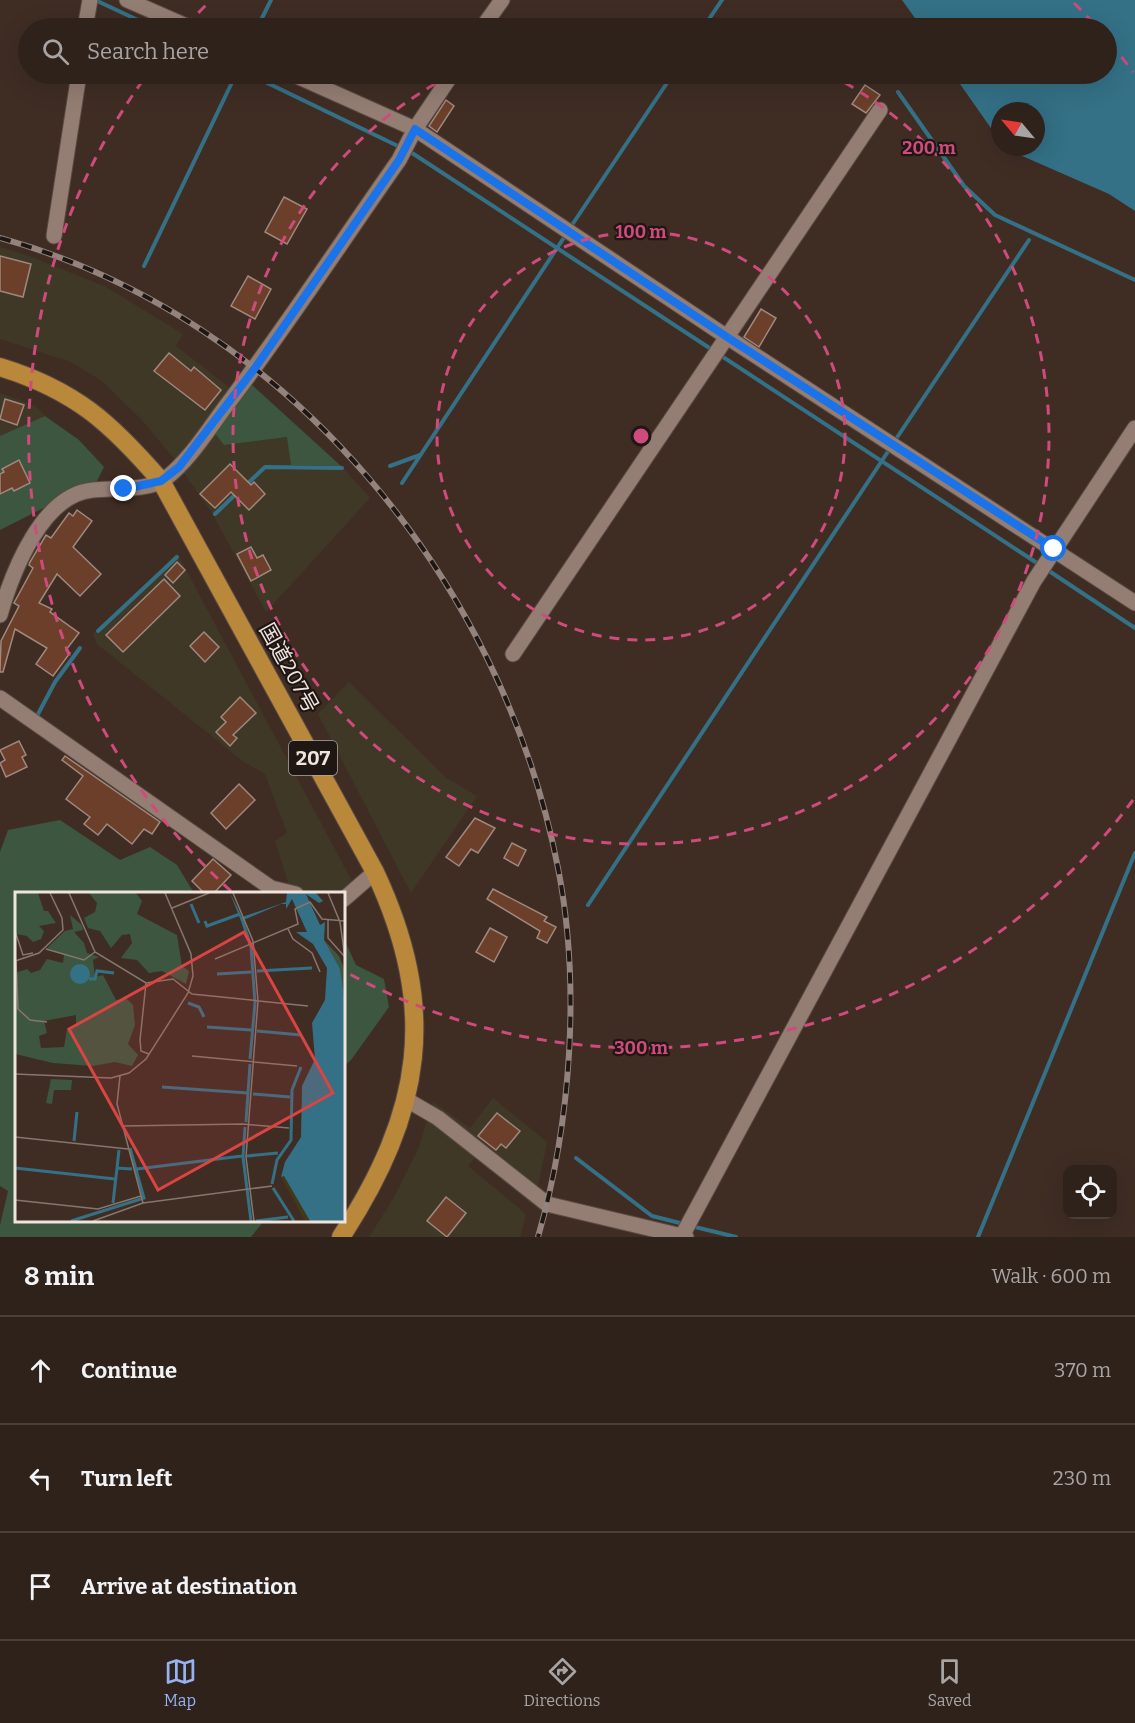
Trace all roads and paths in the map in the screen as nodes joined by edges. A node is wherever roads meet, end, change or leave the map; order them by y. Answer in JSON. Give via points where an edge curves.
{"nodes":[{"id":1,"x":127,"y":0,"type":"edge"},
{"id":2,"x":502,"y":0,"type":"edge"},
{"id":3,"x":89,"y":1,"type":"edge"},
{"id":4,"x":86,"y":18,"type":"edge"},
{"id":5,"x":168,"y":18,"type":"edge"},
{"id":6,"x":490,"y":18,"type":"edge"},
{"id":7,"x":77,"y":84,"type":"edge"},
{"id":8,"x":309,"y":84,"type":"edge"},
{"id":9,"x":446,"y":84,"type":"edge"},
{"id":10,"x":880,"y":110,"type":"dead end"},
{"id":11,"x":408,"y":142,"type":"junction"},
{"id":12,"x":54,"y":236,"type":"dead end"},
{"id":13,"x":724,"y":342,"type":"junction"},
{"id":14,"x":0,"y":367,"type":"edge"},
{"id":15,"x":1135,"y":428,"type":"edge"},
{"id":16,"x":161,"y":481,"type":"junction"},
{"id":17,"x":1047,"y":561,"type":"junction"},
{"id":18,"x":1135,"y":603,"type":"edge"},
{"id":19,"x":0,"y":615,"type":"edge"},
{"id":20,"x":513,"y":654,"type":"dead end"},
{"id":21,"x":0,"y":698,"type":"edge"},
{"id":22,"x":375,"y":872,"type":"junction"},
{"id":23,"x":288,"y":892,"type":"edge"},
{"id":24,"x":345,"y":898,"type":"edge"},
{"id":25,"x":406,"y":1100,"type":"junction"},
{"id":26,"x":685,"y":1230,"type":"edge"},
{"id":27,"x":341,"y":1237,"type":"edge"}],
"edges":[{"from":1,"to":5,"type":"street"},
{"from":2,"to":6,"type":"street"},
{"from":3,"to":4,"type":"street"},
{"from":7,"to":12,"type":"street"},
{"from":8,"to":11,"type":"street"},
{"from":9,"to":11,"type":"street"},
{"from":10,"to":13,"type":"street"},
{"from":11,"to":13,"type":"street"},
{"from":11,"to":16,"type":"street","via":[[255,368],[179,467]]},
{"from":13,"to":17,"type":"street"},
{"from":13,"to":20,"type":"street"},
{"from":14,"to":16,"type":"highway","name":"国道207号","number":"207","via":[[35,377],[86,405],[123,436]]},
{"from":15,"to":17,"type":"street"},
{"from":16,"to":19,"type":"street","via":[[124,489],[90,490],[52,512],[21,558]]},
{"from":16,"to":22,"type":"highway","name":"国道207号","number":"207"},
{"from":17,"to":18,"type":"street"},
{"from":17,"to":26,"type":"street"},
{"from":21,"to":23,"type":"street","via":[[272,888]]},
{"from":22,"to":24,"type":"street"},
{"from":22,"to":25,"type":"highway","name":"国道207号","number":"207","via":[[407,954],[415,999]]},
{"from":25,"to":26,"type":"street","via":[[438,1118],[548,1204]]},
{"from":25,"to":27,"type":"highway","name":"国道207号","number":"207","via":[[388,1153]]}]}
